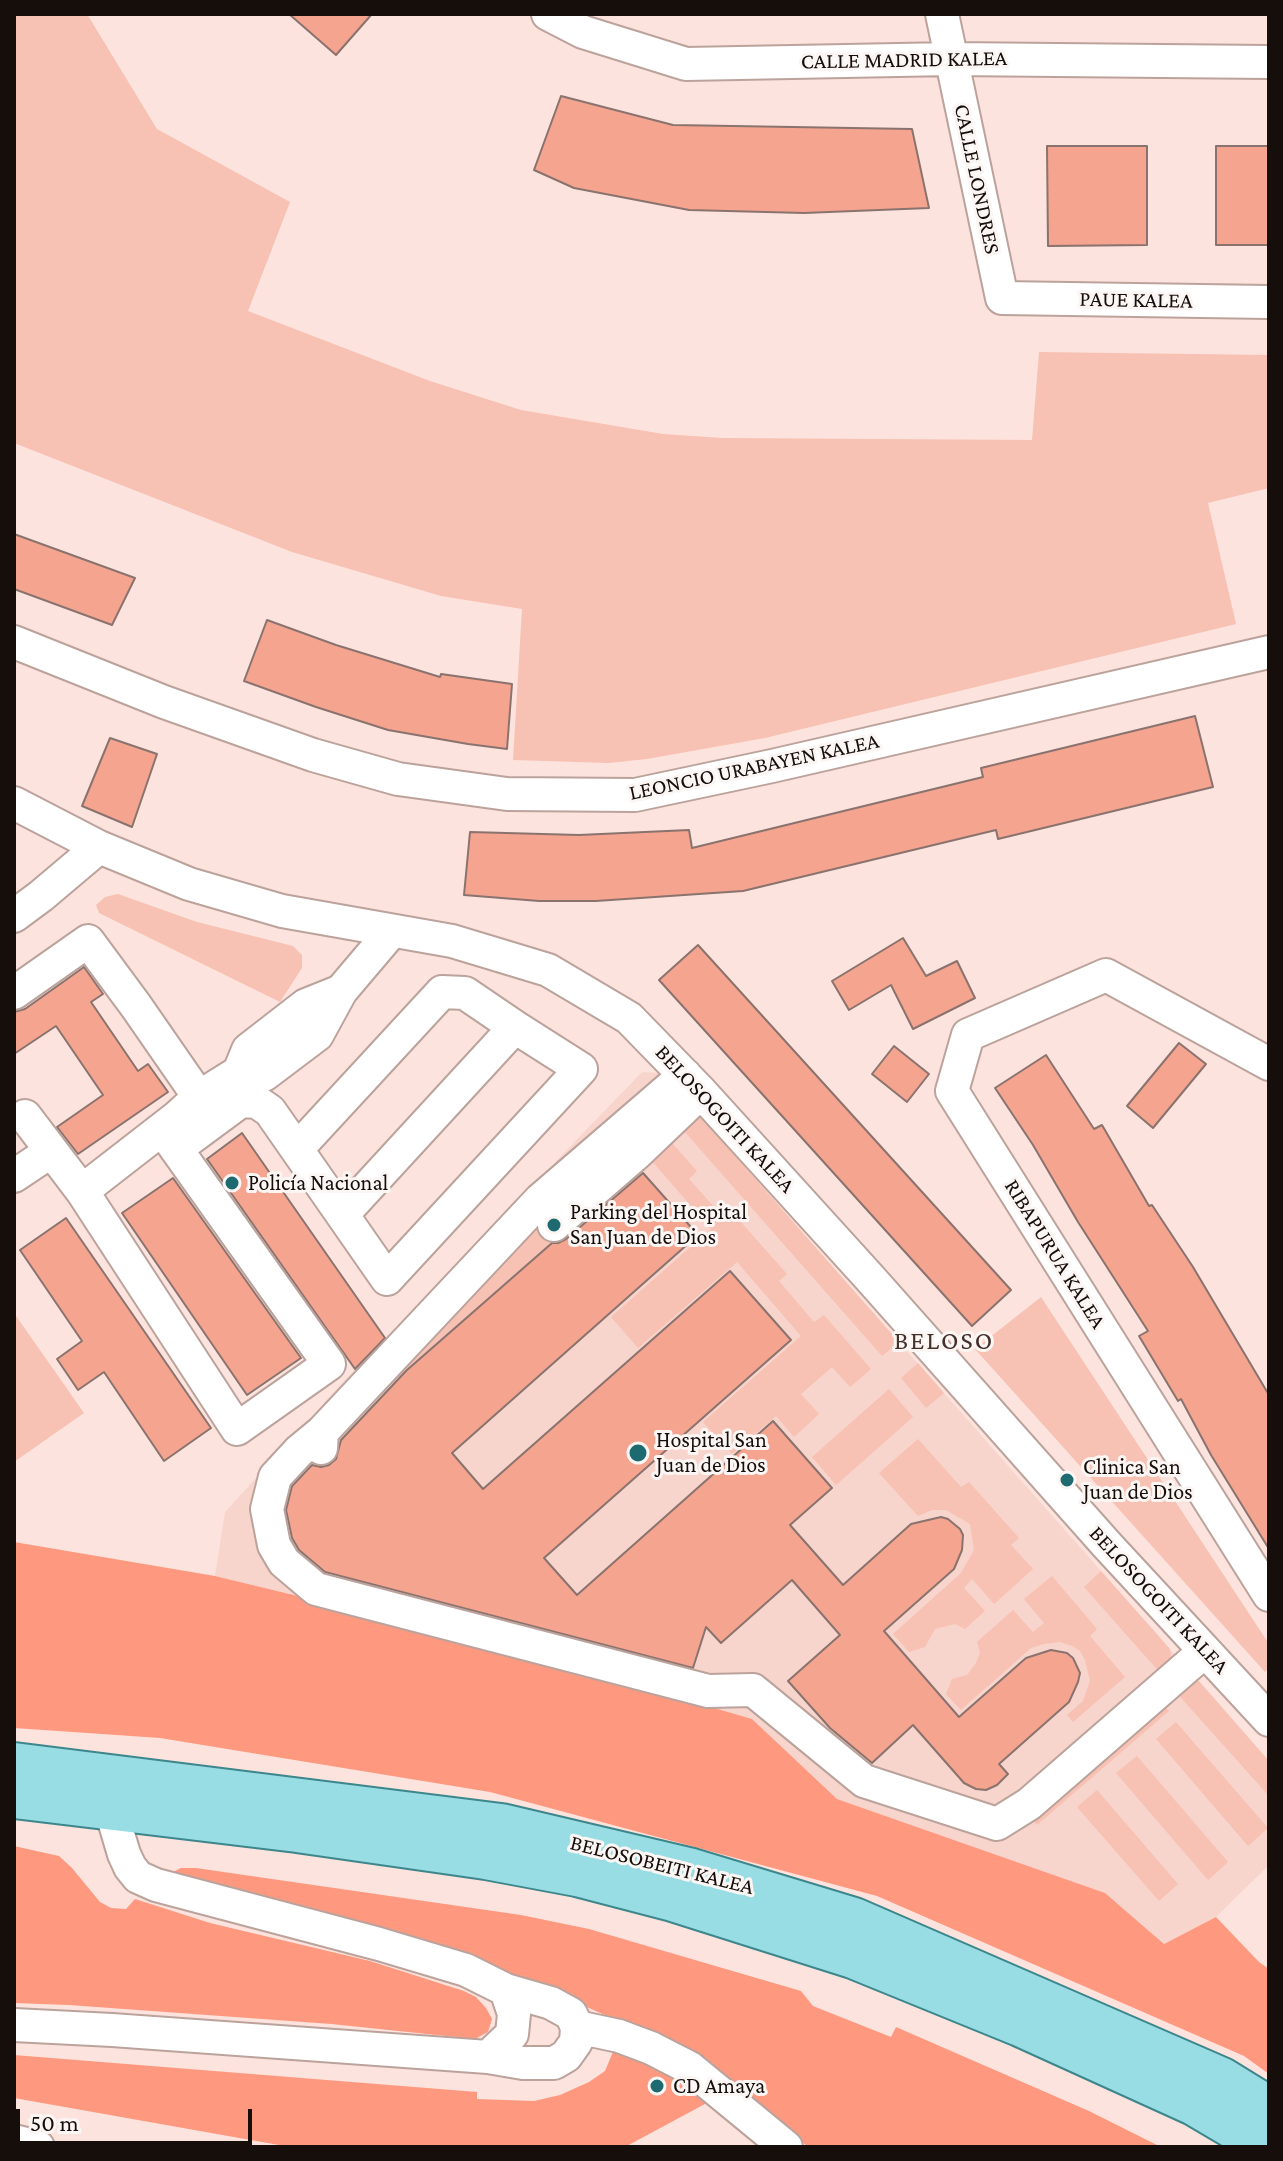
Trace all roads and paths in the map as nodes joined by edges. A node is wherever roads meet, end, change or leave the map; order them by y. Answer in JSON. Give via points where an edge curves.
{"nodes":[{"id":1,"x":548,"y":14,"type":"edge"},
{"id":2,"x":942,"y":14,"type":"edge"},
{"id":3,"x":951,"y":59,"type":"junction"},
{"id":4,"x":1269,"y":62,"type":"edge"},
{"id":5,"x":1002,"y":298,"type":"joint"},
{"id":6,"x":1269,"y":302,"type":"edge"},
{"id":7,"x":14,"y":642,"type":"edge"},
{"id":8,"x":1269,"y":652,"type":"edge"},
{"id":9,"x":14,"y":803,"type":"edge"},
{"id":10,"x":99,"y":847,"type":"junction"},
{"id":11,"x":14,"y":916,"type":"edge"},
{"id":12,"x":391,"y":932,"type":"junction"},
{"id":13,"x":14,"y":993,"type":"edge"},
{"id":14,"x":515,"y":1027,"type":"junction"},
{"id":15,"x":1269,"y":1064,"type":"edge"},
{"id":16,"x":693,"y":1083,"type":"junction"},
{"id":17,"x":199,"y":1097,"type":"junction"},
{"id":18,"x":25,"y":1116,"type":"dead end"},
{"id":19,"x":169,"y":1139,"type":"junction"},
{"id":20,"x":297,"y":1149,"type":"junction"},
{"id":21,"x":50,"y":1152,"type":"junction"},
{"id":22,"x":14,"y":1176,"type":"edge"},
{"id":23,"x":82,"y":1191,"type":"junction"},
{"id":24,"x":343,"y":1214,"type":"junction"},
{"id":25,"x":554,"y":1225,"type":"dead end"},
{"id":26,"x":1269,"y":1595,"type":"edge"},
{"id":27,"x":1205,"y":1651,"type":"junction"},
{"id":28,"x":1269,"y":1720,"type":"edge"},
{"id":29,"x":14,"y":1764,"type":"edge"},
{"id":30,"x":14,"y":1797,"type":"edge"},
{"id":31,"x":110,"y":1807,"type":"junction"},
{"id":32,"x":506,"y":1990,"type":"junction"},
{"id":33,"x":14,"y":2025,"type":"edge"},
{"id":34,"x":577,"y":2027,"type":"junction"},
{"id":35,"x":488,"y":2057,"type":"junction"},
{"id":36,"x":1269,"y":2108,"type":"edge"},
{"id":37,"x":14,"y":2141,"type":"edge"},
{"id":38,"x":38,"y":2147,"type":"edge"},
{"id":39,"x":786,"y":2147,"type":"edge"},
{"id":40,"x":1267,"y":2147,"type":"edge"}],
"edges":[{"from":1,"to":3,"type":"street","name":"CALLE MADRID KALEA","via":[[583,32],[686,64]]},
{"from":2,"to":3,"type":"street","name":"CALLE LONDRES"},
{"from":3,"to":4,"type":"street","name":"CALLE MADRID KALEA"},
{"from":3,"to":5,"type":"street","name":"CALLE LONDRES"},
{"from":5,"to":6,"type":"street","name":"PAUE KALEA"},
{"from":7,"to":8,"type":"street","name":"LEONCIO URABAYEN KALEA","via":[[313,755],[398,779],[522,795],[635,795]]},
{"from":9,"to":10,"type":"street"},
{"from":10,"to":11,"type":"street"},
{"from":10,"to":12,"type":"street","name":"BELOSOGOITI KALEA","via":[[189,884],[269,908]]},
{"from":12,"to":16,"type":"street","name":"BELOSOGOITI KALEA","via":[[452,941],[548,970],[629,1018]]},
{"from":12,"to":17,"type":"street","via":[[341,991],[317,1035],[264,1075],[239,1072]]},
{"from":13,"to":17,"type":"street","via":[[88,941]]},
{"from":14,"to":20,"type":"street","via":[[465,993],[442,992]]},
{"from":14,"to":24,"type":"street"},
{"from":14,"to":24,"type":"street","via":[[581,1069],[387,1279]]},
{"from":15,"to":26,"type":"street","name":"RIBAPURUA KALEA","via":[[1106,975],[968,1035],[952,1091]]},
{"from":16,"to":25,"type":"street","via":[[636,1154]]},
{"from":16,"to":27,"type":"street","name":"BELOSOGOITI KALEA"},
{"from":16,"to":27,"type":"street","via":[[540,1200],[321,1440],[299,1451],[275,1477],[267,1509],[274,1545],[284,1562],[316,1589],[708,1691],[753,1690],[864,1781],[997,1824],[1029,1804]]},
{"from":17,"to":19,"type":"street"},
{"from":18,"to":21,"type":"street"},
{"from":19,"to":20,"type":"street","via":[[241,1101],[257,1102],[270,1111]]},
{"from":19,"to":23,"type":"street"},
{"from":19,"to":23,"type":"street","via":[[329,1364],[237,1429]]},
{"from":20,"to":24,"type":"street"},
{"from":21,"to":22,"type":"street"},
{"from":21,"to":23,"type":"street"},
{"from":27,"to":28,"type":"street","name":"BELOSOGOITI KALEA"},
{"from":29,"to":36,"type":"main road","name":"BELOSOBEITI KALEA","via":[[501,1825],[692,1870],[854,1919],[1222,2079]]},
{"from":30,"to":31,"type":"main road","name":"BELOSOBEITI KALEA"},
{"from":31,"to":32,"type":"street","via":[[138,1877],[466,1970]]},
{"from":31,"to":40,"type":"main road","name":"BELOSOBEITI KALEA","via":[[486,1858],[673,1900],[853,1957],[1006,2019],[1194,2104]]},
{"from":32,"to":34,"type":"street","via":[[551,2003],[571,2014]]},
{"from":32,"to":35,"type":"street","via":[[514,2014],[512,2034]]},
{"from":33,"to":35,"type":"street"},
{"from":34,"to":35,"type":"street","via":[[576,2042],[554,2063]]},
{"from":34,"to":39,"type":"street","via":[[619,2036],[690,2068]]},
{"from":37,"to":38,"type":"street"}]}
